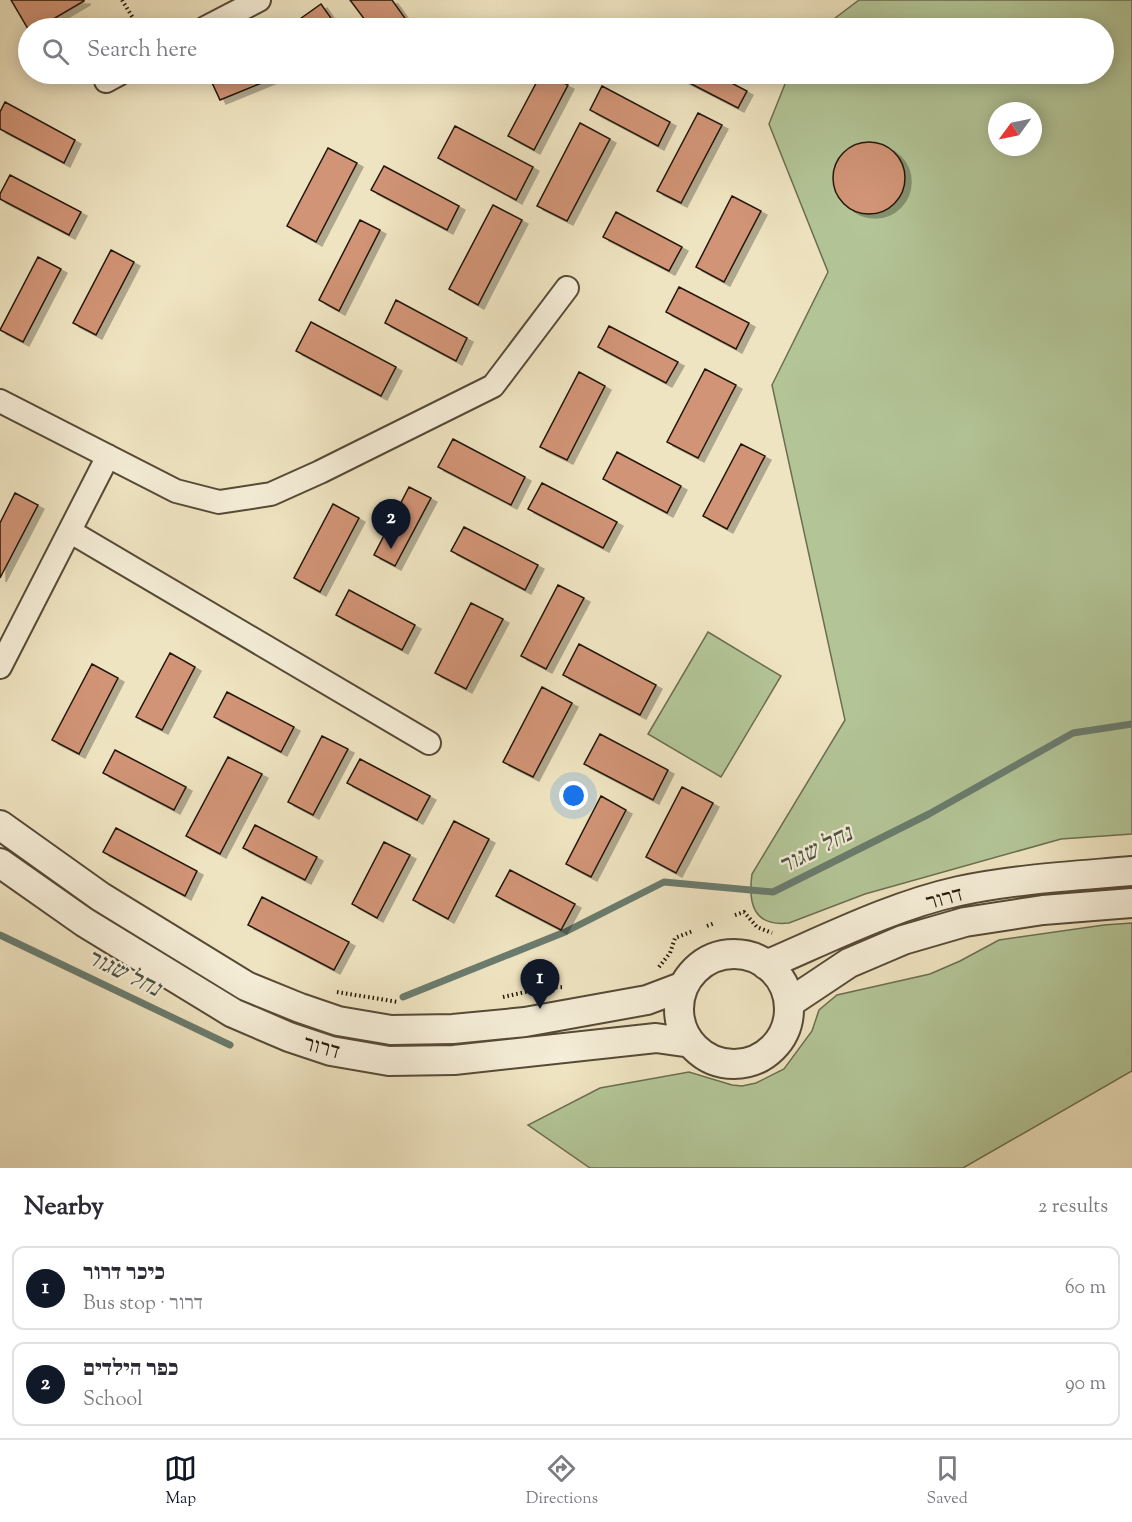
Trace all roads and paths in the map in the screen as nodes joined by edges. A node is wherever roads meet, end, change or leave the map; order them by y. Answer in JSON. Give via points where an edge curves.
{"nodes":[{"id":1,"x":122,"y":0,"type":"edge"},
{"id":2,"x":259,"y":0,"type":"edge"},
{"id":3,"x":133,"y":18,"type":"edge"},
{"id":4,"x":225,"y":18,"type":"edge"},
{"id":5,"x":567,"y":288,"type":"dead end"},
{"id":6,"x":0,"y":401,"type":"edge"},
{"id":7,"x":108,"y":456,"type":"junction"},
{"id":8,"x":71,"y":532,"type":"junction"},
{"id":9,"x":0,"y":667,"type":"edge"},
{"id":10,"x":429,"y":743,"type":"dead end"},
{"id":11,"x":0,"y":825,"type":"edge"},
{"id":12,"x":0,"y":863,"type":"edge"},
{"id":13,"x":1132,"y":871,"type":"edge"},
{"id":14,"x":1132,"y":903,"type":"edge"},
{"id":15,"x":716,"y":923,"type":"dead end"},
{"id":16,"x":707,"y":926,"type":"dead end"},
{"id":17,"x":693,"y":932,"type":"dead end"},
{"id":18,"x":766,"y":965,"type":"junction"},
{"id":19,"x":657,"y":969,"type":"dead end"},
{"id":20,"x":684,"y":986,"type":"junction"},
{"id":21,"x":566,"y":987,"type":"dead end"},
{"id":22,"x":502,"y":997,"type":"dead end"},
{"id":23,"x":789,"y":1003,"type":"junction"},
{"id":24,"x":691,"y":1043,"type":"junction"}],
"edges":[{"from":1,"to":3,"type":"path"},
{"from":2,"to":4,"type":"street"},
{"from":5,"to":7,"type":"street","via":[[494,386],[271,494],[219,502],[176,491]]},
{"from":6,"to":7,"type":"street"},
{"from":7,"to":8,"type":"street"},
{"from":8,"to":9,"type":"street"},
{"from":8,"to":10,"type":"street"},
{"from":11,"to":20,"type":"street","name":"דרור","via":[[101,897],[246,986],[338,1021],[391,1030],[515,1023],[647,999]]},
{"from":12,"to":24,"type":"street","name":"דרור","via":[[84,922],[233,1014],[331,1051],[388,1061],[454,1060],[656,1038]]},
{"from":13,"to":18,"type":"street","name":"דרור","via":[[958,891],[893,911]]},
{"from":14,"to":23,"type":"street","name":"דרור","via":[[1043,910],[965,922],[903,940],[849,963]]},
{"from":15,"to":16,"type":"path"},
{"from":17,"to":19,"type":"path","via":[[675,938],[670,953]]},
{"from":18,"to":20,"type":"street","via":[[744,955],[720,956],[699,967]]},
{"from":18,"to":23,"type":"street","via":[[781,981]]},
{"from":20,"to":24,"type":"street","via":[[680,1015]]},
{"from":21,"to":22,"type":"path"},
{"from":23,"to":24,"type":"street","via":[[780,1039],[749,1062],[711,1059]]}]}
